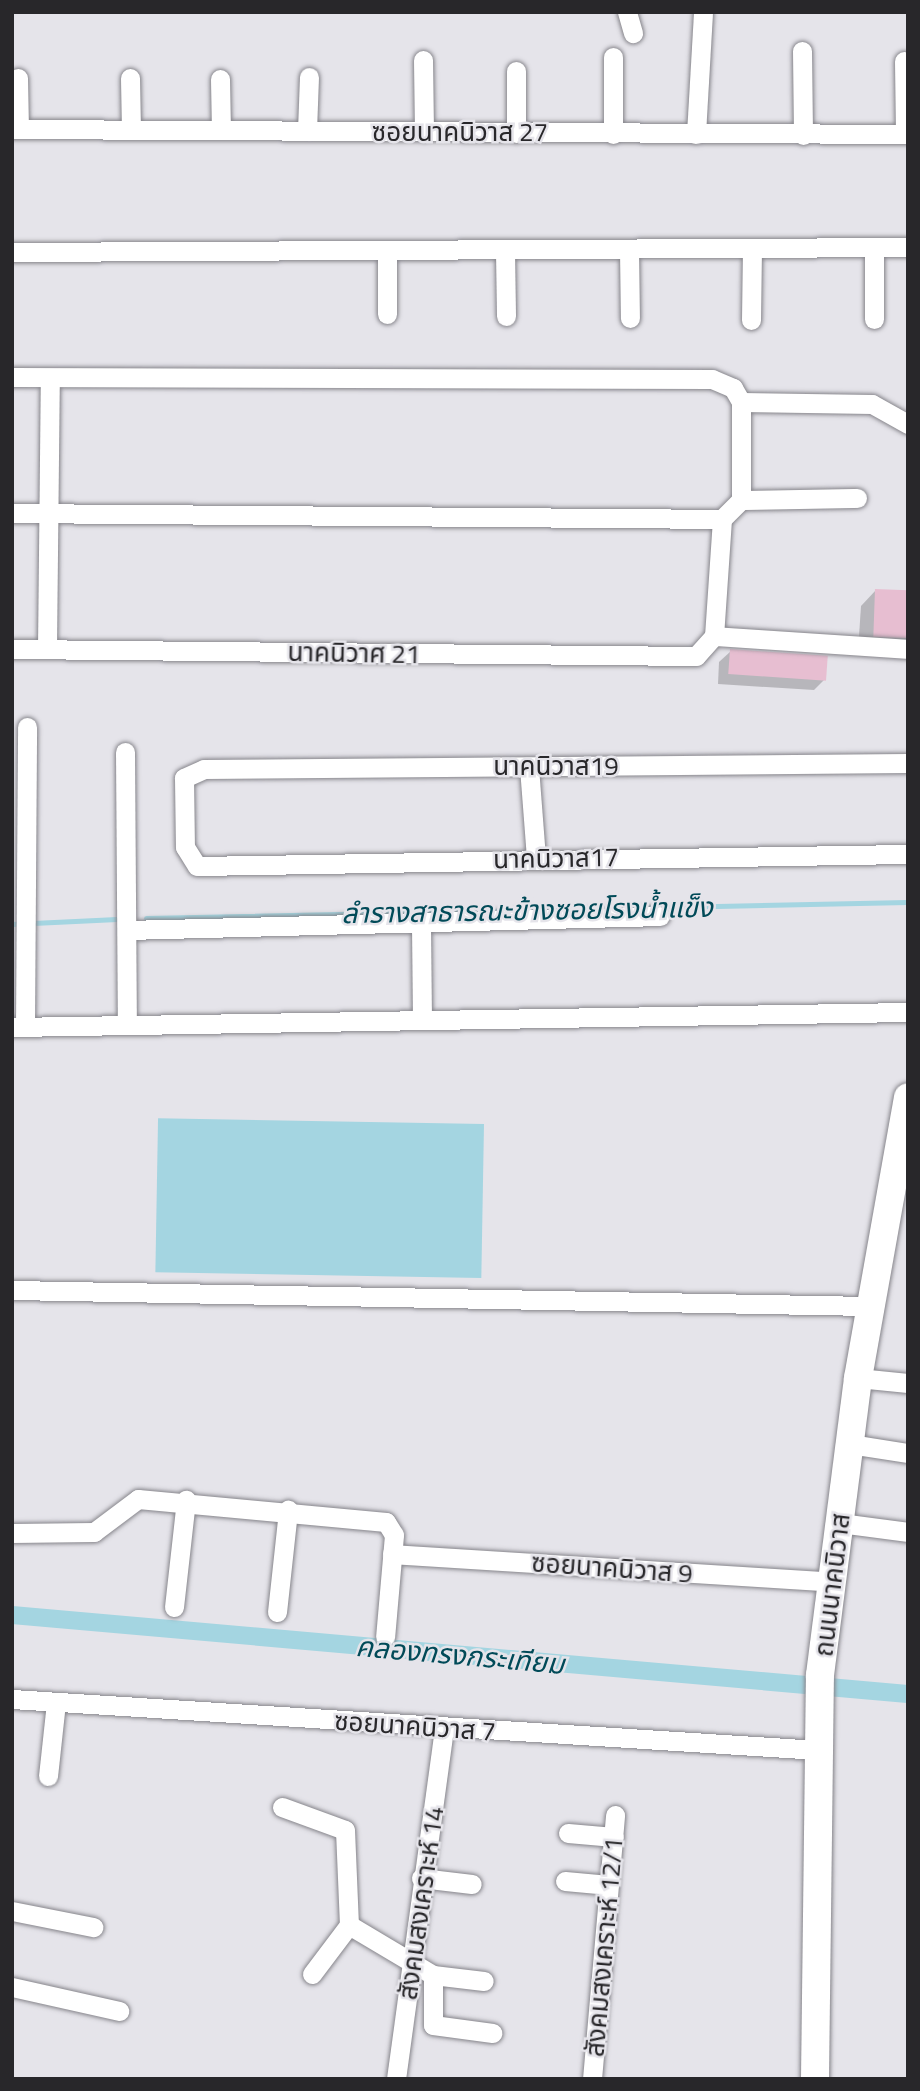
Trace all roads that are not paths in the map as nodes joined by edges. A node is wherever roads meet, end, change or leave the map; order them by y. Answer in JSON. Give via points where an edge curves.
{"nodes":[{"id":1,"x":626,"y":12,"type":"edge"},
{"id":2,"x":703,"y":12,"type":"edge"},
{"id":3,"x":633,"y":33,"type":"dead end"},
{"id":4,"x":802,"y":51,"type":"dead end"},
{"id":5,"x":613,"y":57,"type":"dead end"},
{"id":6,"x":423,"y":60,"type":"dead end"},
{"id":7,"x":904,"y":61,"type":"dead end"},
{"id":8,"x":516,"y":71,"type":"dead end"},
{"id":9,"x":309,"y":77,"type":"dead end"},
{"id":10,"x":18,"y":78,"type":"dead end"},
{"id":11,"x":130,"y":78,"type":"dead end"},
{"id":12,"x":220,"y":79,"type":"dead end"},
{"id":13,"x":15,"y":129,"type":"edge"},
{"id":14,"x":131,"y":129,"type":"junction"},
{"id":15,"x":221,"y":130,"type":"junction"},
{"id":16,"x":307,"y":131,"type":"junction"},
{"id":17,"x":424,"y":132,"type":"junction"},
{"id":18,"x":516,"y":133,"type":"junction"},
{"id":19,"x":613,"y":134,"type":"junction"},
{"id":20,"x":696,"y":134,"type":"junction"},
{"id":21,"x":906,"y":134,"type":"edge"},
{"id":22,"x":803,"y":135,"type":"junction"},
{"id":23,"x":874,"y":247,"type":"junction"},
{"id":24,"x":908,"y":247,"type":"edge"},
{"id":25,"x":752,"y":249,"type":"junction"},
{"id":26,"x":629,"y":250,"type":"junction"},
{"id":27,"x":505,"y":251,"type":"junction"},
{"id":28,"x":12,"y":252,"type":"edge"},
{"id":29,"x":387,"y":252,"type":"junction"},
{"id":30,"x":387,"y":314,"type":"dead end"},
{"id":31,"x":506,"y":316,"type":"dead end"},
{"id":32,"x":630,"y":318,"type":"dead end"},
{"id":33,"x":874,"y":319,"type":"dead end"},
{"id":34,"x":751,"y":320,"type":"dead end"},
{"id":35,"x":12,"y":377,"type":"edge"},
{"id":36,"x":50,"y":378,"type":"junction"},
{"id":37,"x":741,"y":402,"type":"junction"},
{"id":38,"x":908,"y":424,"type":"edge"},
{"id":39,"x":857,"y":498,"type":"dead end"},
{"id":40,"x":741,"y":500,"type":"junction"},
{"id":41,"x":12,"y":513,"type":"edge"},
{"id":42,"x":47,"y":514,"type":"junction"},
{"id":43,"x":722,"y":519,"type":"junction"},
{"id":44,"x":715,"y":636,"type":"junction"},
{"id":45,"x":12,"y":649,"type":"edge"},
{"id":46,"x":47,"y":649,"type":"junction"},
{"id":47,"x":908,"y":649,"type":"edge"},
{"id":48,"x":27,"y":727,"type":"dead end"},
{"id":49,"x":125,"y":752,"type":"dead end"},
{"id":50,"x":908,"y":763,"type":"edge"},
{"id":51,"x":529,"y":767,"type":"junction"},
{"id":52,"x":908,"y":854,"type":"edge"},
{"id":53,"x":536,"y":858,"type":"junction"},
{"id":54,"x":204,"y":866,"type":"joint"},
{"id":55,"x":660,"y":916,"type":"dead end"},
{"id":56,"x":421,"y":925,"type":"junction"},
{"id":57,"x":127,"y":930,"type":"junction"},
{"id":58,"x":908,"y":1012,"type":"edge"},
{"id":59,"x":422,"y":1018,"type":"junction"},
{"id":60,"x":127,"y":1024,"type":"junction"},
{"id":61,"x":19,"y":1027,"type":"edge"},
{"id":62,"x":908,"y":1097,"type":"edge"},
{"id":63,"x":901,"y":1167,"type":"edge"},
{"id":64,"x":12,"y":1290,"type":"edge"},
{"id":65,"x":870,"y":1306,"type":"junction"},
{"id":66,"x":858,"y":1377,"type":"junction"},
{"id":67,"x":908,"y":1383,"type":"edge"},
{"id":68,"x":850,"y":1444,"type":"junction"},
{"id":69,"x":908,"y":1453,"type":"edge"},
{"id":70,"x":186,"y":1500,"type":"junction"},
{"id":71,"x":288,"y":1510,"type":"junction"},
{"id":72,"x":839,"y":1523,"type":"junction"},
{"id":73,"x":908,"y":1532,"type":"edge"},
{"id":74,"x":12,"y":1533,"type":"edge"},
{"id":75,"x":392,"y":1554,"type":"junction"},
{"id":76,"x":832,"y":1582,"type":"junction"},
{"id":77,"x":174,"y":1607,"type":"dead end"},
{"id":78,"x":277,"y":1612,"type":"dead end"},
{"id":79,"x":386,"y":1637,"type":"dead end"},
{"id":80,"x":12,"y":1699,"type":"edge"},
{"id":81,"x":56,"y":1702,"type":"junction"},
{"id":82,"x":444,"y":1728,"type":"junction"},
{"id":83,"x":818,"y":1750,"type":"junction"},
{"id":84,"x":48,"y":1776,"type":"dead end"},
{"id":85,"x":282,"y":1807,"type":"dead end"},
{"id":86,"x":615,"y":1815,"type":"dead end"},
{"id":87,"x":568,"y":1833,"type":"dead end"},
{"id":88,"x":614,"y":1837,"type":"junction"},
{"id":89,"x":421,"y":1878,"type":"junction"},
{"id":90,"x":565,"y":1881,"type":"dead end"},
{"id":91,"x":472,"y":1884,"type":"dead end"},
{"id":92,"x":609,"y":1885,"type":"junction"},
{"id":93,"x":12,"y":1911,"type":"edge"},
{"id":94,"x":349,"y":1925,"type":"junction"},
{"id":95,"x":93,"y":1927,"type":"dead end"},
{"id":96,"x":411,"y":1963,"type":"junction"},
{"id":97,"x":312,"y":1974,"type":"dead end"},
{"id":98,"x":433,"y":1975,"type":"junction"},
{"id":99,"x":484,"y":1981,"type":"dead end"},
{"id":100,"x":12,"y":1987,"type":"edge"},
{"id":101,"x":119,"y":2011,"type":"dead end"},
{"id":102,"x":492,"y":2033,"type":"dead end"},
{"id":103,"x":396,"y":2079,"type":"edge"},
{"id":104,"x":592,"y":2079,"type":"edge"},
{"id":105,"x":815,"y":2079,"type":"edge"}],
"edges":[{"from":1,"to":3,"type":"street"},
{"from":2,"to":20,"type":"street"},
{"from":4,"to":22,"type":"street"},
{"from":5,"to":19,"type":"street"},
{"from":6,"to":17,"type":"street"},
{"from":7,"to":21,"type":"street"},
{"from":8,"to":18,"type":"street"},
{"from":9,"to":16,"type":"street"},
{"from":10,"to":13,"type":"street"},
{"from":11,"to":14,"type":"street"},
{"from":12,"to":15,"type":"street"},
{"from":13,"to":14,"type":"street","name":"ซอยนาคนิวาส 27"},
{"from":14,"to":15,"type":"street","name":"ซอยนาคนิวาส 27"},
{"from":15,"to":16,"type":"street","name":"ซอยนาคนิวาส 27"},
{"from":16,"to":17,"type":"street","name":"ซอยนาคนิวาส 27"},
{"from":17,"to":18,"type":"street","name":"ซอยนาคนิวาส 27"},
{"from":18,"to":19,"type":"street","name":"ซอยนาคนิวาส 27"},
{"from":19,"to":20,"type":"street","name":"ซอยนาคนิวาส 27"},
{"from":20,"to":22,"type":"street","name":"ซอยนาคนิวาส 27"},
{"from":21,"to":22,"type":"street","name":"ซอยนาคนิวาส 27"},
{"from":23,"to":24,"type":"street"},
{"from":23,"to":25,"type":"street"},
{"from":23,"to":33,"type":"street"},
{"from":25,"to":26,"type":"street"},
{"from":25,"to":34,"type":"street"},
{"from":26,"to":27,"type":"street"},
{"from":26,"to":32,"type":"street"},
{"from":27,"to":29,"type":"street"},
{"from":27,"to":31,"type":"street"},
{"from":28,"to":29,"type":"street"},
{"from":29,"to":30,"type":"street"},
{"from":35,"to":36,"type":"street"},
{"from":36,"to":37,"type":"street","via":[[712,379],[733,388]]},
{"from":36,"to":42,"type":"street"},
{"from":37,"to":38,"type":"street","via":[[872,404]]},
{"from":37,"to":40,"type":"street"},
{"from":39,"to":40,"type":"street"},
{"from":40,"to":43,"type":"street"},
{"from":41,"to":42,"type":"street"},
{"from":42,"to":43,"type":"street"},
{"from":42,"to":46,"type":"street"},
{"from":43,"to":44,"type":"street"},
{"from":44,"to":46,"type":"street","name":"นาคนิวาศ 21","via":[[696,656]]},
{"from":44,"to":47,"type":"street"},
{"from":45,"to":46,"type":"street","name":"นาคนิวาศ 21"},
{"from":48,"to":61,"type":"street","via":[[26,923]]},
{"from":49,"to":57,"type":"street"},
{"from":50,"to":51,"type":"street","name":"นาคนิวาส19"},
{"from":51,"to":53,"type":"street"},
{"from":51,"to":54,"type":"street","name":"นาคนิวาส19","via":[[204,769],[184,778],[185,847],[191,863]]},
{"from":52,"to":53,"type":"street","name":"นาคนิวาส17"},
{"from":53,"to":54,"type":"street","name":"นาคนิวาส17"},
{"from":55,"to":56,"type":"street"},
{"from":56,"to":57,"type":"street"},
{"from":56,"to":59,"type":"street"},
{"from":57,"to":60,"type":"street"},
{"from":58,"to":59,"type":"street"},
{"from":59,"to":60,"type":"street"},
{"from":60,"to":61,"type":"street"},
{"from":62,"to":63,"type":"main road","name":"ถนนนาคนิวาส"},
{"from":63,"to":65,"type":"main road","name":"ถนนนาคนิวาส"},
{"from":64,"to":65,"type":"street"},
{"from":65,"to":66,"type":"main road","name":"ถนนนาคนิวาส"},
{"from":66,"to":67,"type":"street"},
{"from":66,"to":68,"type":"main road","name":"ถนนนาคนิวาส"},
{"from":68,"to":69,"type":"street"},
{"from":68,"to":72,"type":"main road","name":"ถนนนาคนิวาส"},
{"from":70,"to":71,"type":"street"},
{"from":70,"to":74,"type":"street","via":[[130,1501],[94,1532]]},
{"from":70,"to":77,"type":"street"},
{"from":71,"to":75,"type":"street","via":[[386,1522],[394,1535]]},
{"from":71,"to":78,"type":"street"},
{"from":72,"to":73,"type":"street"},
{"from":72,"to":76,"type":"main road","name":"ถนนนาคนิวาส"},
{"from":75,"to":76,"type":"street","name":"ซอยนาคนิวาส 9"},
{"from":75,"to":79,"type":"street"},
{"from":76,"to":83,"type":"main road","name":"ถนนนาคนิวาส"},
{"from":80,"to":81,"type":"street","name":"ซอยนาคนิวาส 7"},
{"from":81,"to":82,"type":"street","name":"ซอยนาคนิวาส 7"},
{"from":81,"to":84,"type":"street"},
{"from":82,"to":83,"type":"street","name":"ซอยนาคนิวาส 7"},
{"from":82,"to":89,"type":"street","name":"สังคมสงเคราะห์ 14"},
{"from":83,"to":105,"type":"main road","name":"ถนนนาคนิวาส"},
{"from":85,"to":94,"type":"street","via":[[345,1830]]},
{"from":86,"to":88,"type":"street","name":"สังคมสงเคราะห์ 12/1"},
{"from":87,"to":88,"type":"street"},
{"from":88,"to":92,"type":"street","name":"สังคมสงเคราะห์ 12/1"},
{"from":89,"to":91,"type":"street"},
{"from":89,"to":96,"type":"street","name":"สังคมสงเคราะห์ 14"},
{"from":90,"to":92,"type":"street"},
{"from":92,"to":104,"type":"street","name":"สังคมสงเคราะห์ 12/1"},
{"from":93,"to":95,"type":"street"},
{"from":94,"to":96,"type":"street"},
{"from":94,"to":97,"type":"street"},
{"from":96,"to":98,"type":"street"},
{"from":96,"to":103,"type":"street","name":"สังคมสงเคราะห์ 14"},
{"from":98,"to":99,"type":"street"},
{"from":98,"to":102,"type":"street","via":[[433,2025]]},
{"from":100,"to":101,"type":"street"}]}
